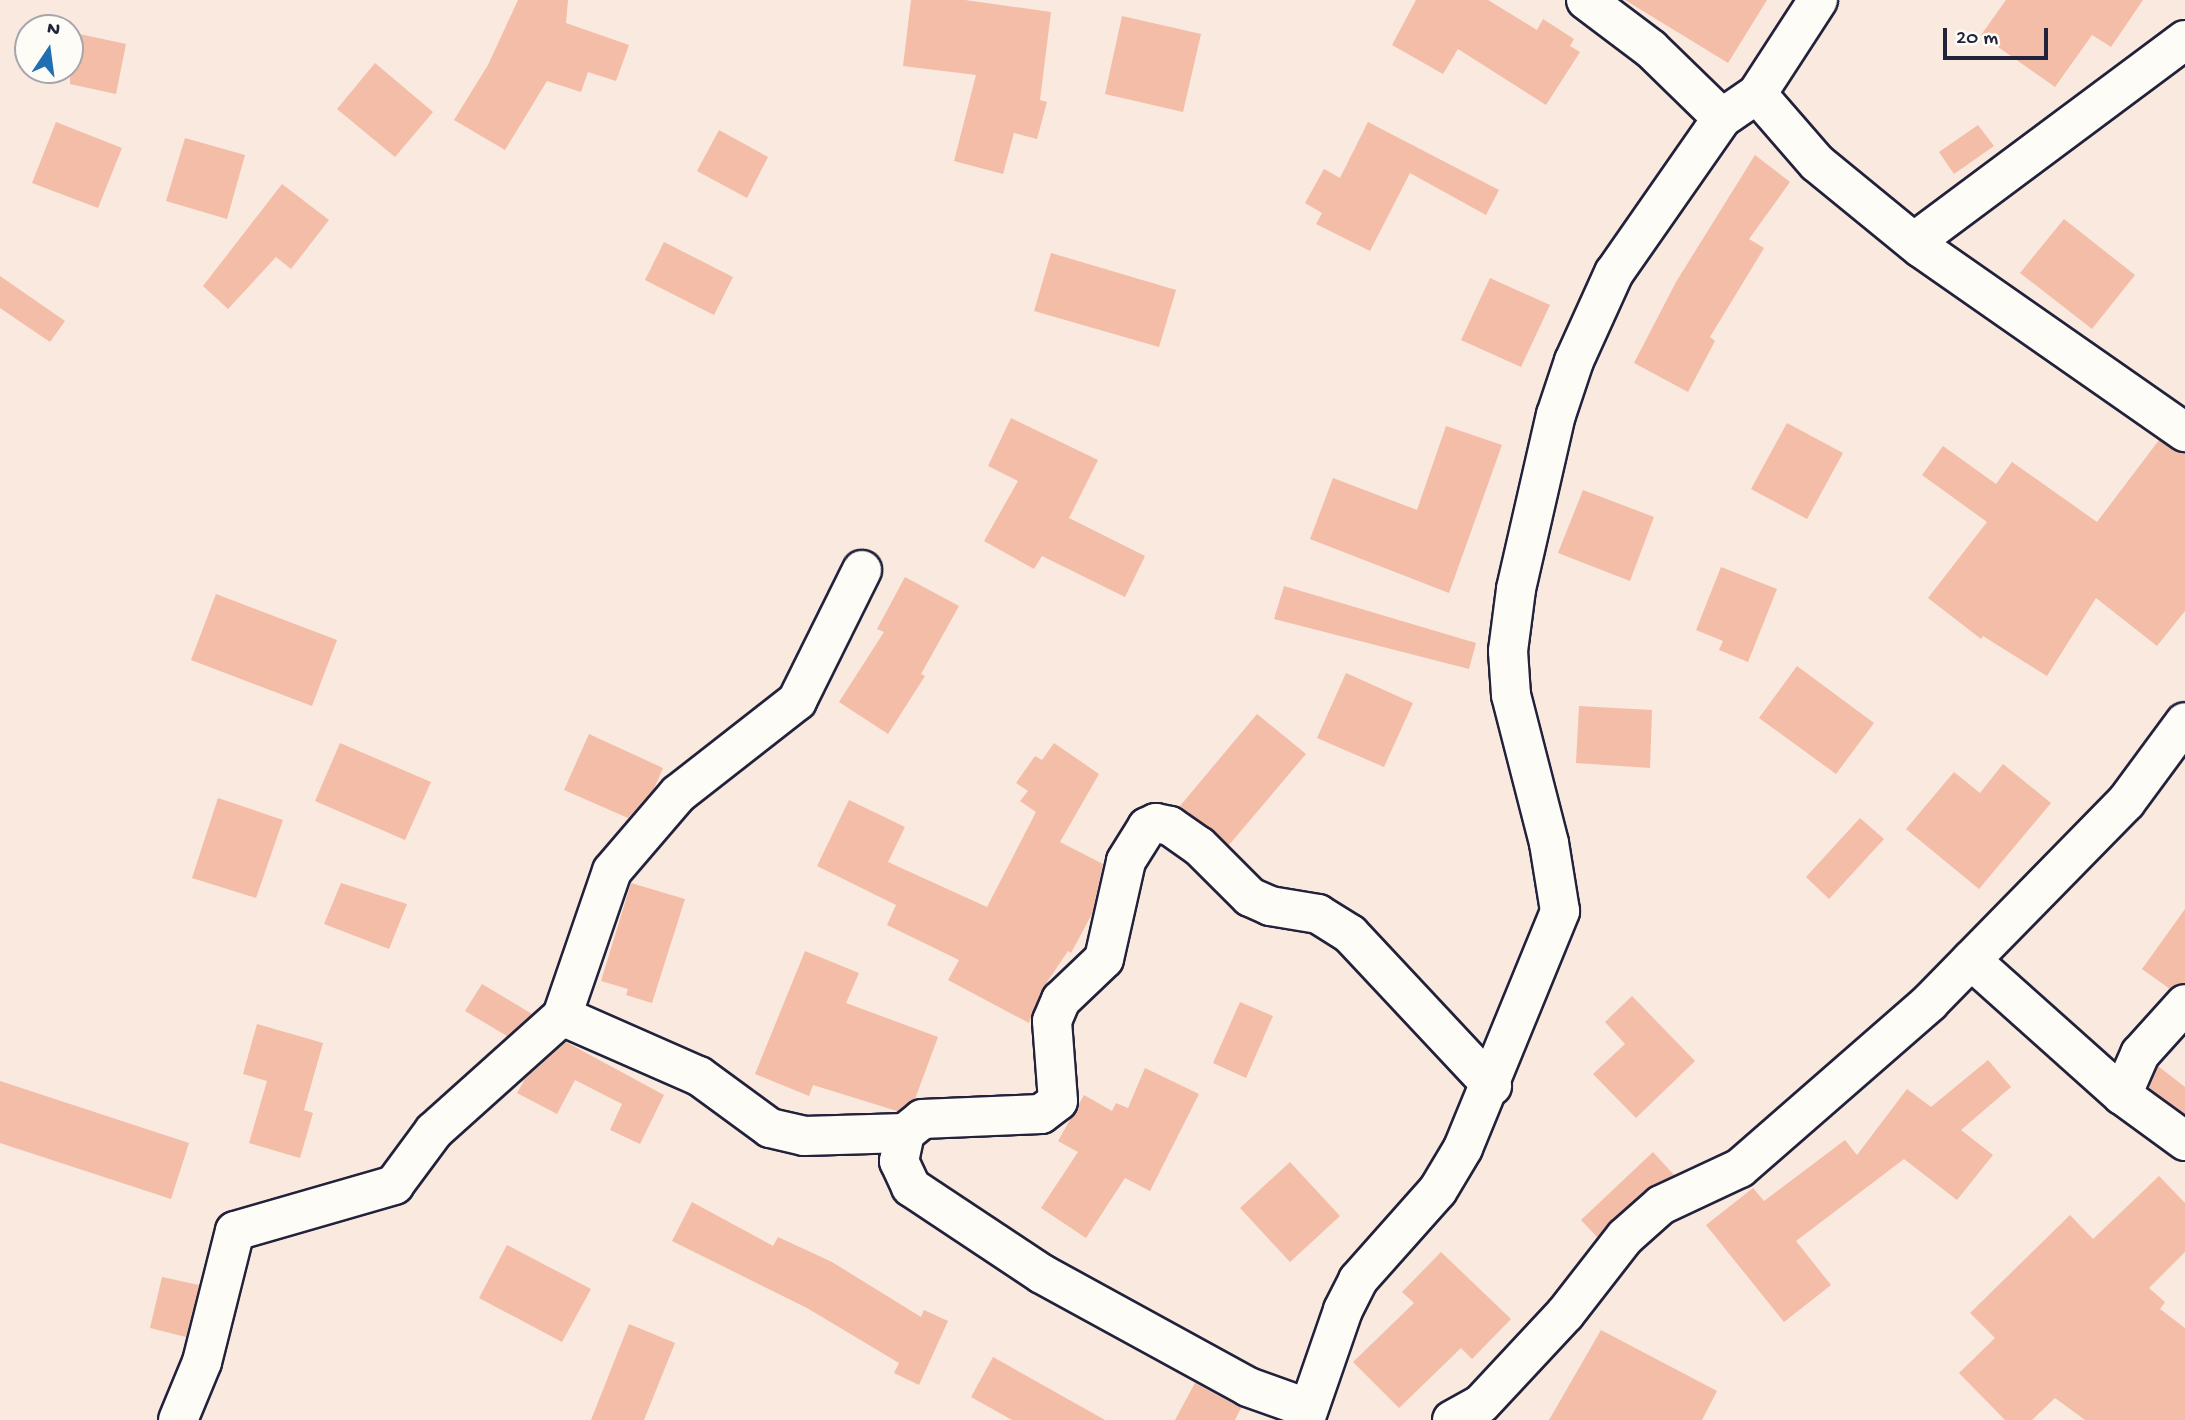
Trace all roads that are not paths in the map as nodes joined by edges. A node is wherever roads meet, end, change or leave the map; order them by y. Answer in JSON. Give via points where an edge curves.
{"nodes":[{"id":1,"x":1586,"y":0,"type":"edge"},
{"id":2,"x":1818,"y":0,"type":"edge"},
{"id":3,"x":2185,"y":40,"type":"edge"},
{"id":4,"x":1757,"y":94,"type":"junction"},
{"id":5,"x":1722,"y":118,"type":"junction"},
{"id":6,"x":1914,"y":242,"type":"junction"},
{"id":7,"x":2185,"y":432,"type":"edge"},
{"id":8,"x":862,"y":570,"type":"dead end"},
{"id":9,"x":2185,"y":722,"type":"edge"},
{"id":10,"x":1970,"y":960,"type":"junction"},
{"id":11,"x":2185,"y":1004,"type":"edge"},
{"id":12,"x":562,"y":1016,"type":"junction"},
{"id":13,"x":1492,"y":1086,"type":"junction"},
{"id":14,"x":2123,"y":1095,"type":"junction"},
{"id":15,"x":905,"y":1133,"type":"junction"},
{"id":16,"x":2185,"y":1142,"type":"edge"},
{"id":17,"x":1306,"y":1414,"type":"edge"},
{"id":18,"x":1474,"y":1415,"type":"edge"},
{"id":19,"x":178,"y":1420,"type":"edge"}],
"edges":[{"from":1,"to":5,"type":"street","via":[[1651,49]]},
{"from":2,"to":4,"type":"street"},
{"from":3,"to":6,"type":"street"},
{"from":4,"to":5,"type":"street"},
{"from":4,"to":6,"type":"street","via":[[1817,163]]},
{"from":5,"to":13,"type":"street","via":[[1614,273],[1574,360],[1556,415],[1516,589],[1508,651],[1511,695],[1549,843],[1560,911]]},
{"from":6,"to":7,"type":"street"},
{"from":8,"to":12,"type":"street","via":[[797,701],[678,794],[612,871]]},
{"from":9,"to":10,"type":"street","via":[[2126,802]]},
{"from":10,"to":14,"type":"street"},
{"from":10,"to":18,"type":"street","via":[[1930,1002],[1740,1168],[1661,1205],[1625,1237],[1565,1314]]},
{"from":11,"to":14,"type":"street","via":[[2140,1054]]},
{"from":12,"to":15,"type":"street","via":[[699,1076],[771,1128],[804,1136]]},
{"from":12,"to":19,"type":"street","via":[[434,1131],[394,1185],[235,1231],[202,1362]]},
{"from":13,"to":15,"type":"street","via":[[1350,934],[1318,914],[1270,906],[1250,897],[1199,846],[1170,826],[1156,823],[1147,827],[1126,861],[1104,958],[1061,1000],[1052,1021],[1058,1101],[1041,1114],[922,1119]]},
{"from":13,"to":17,"type":"street","via":[[1438,1190],[1358,1280]]},
{"from":14,"to":16,"type":"street"},
{"from":15,"to":17,"type":"street","via":[[900,1161],[911,1187],[1054,1280]]}]}
